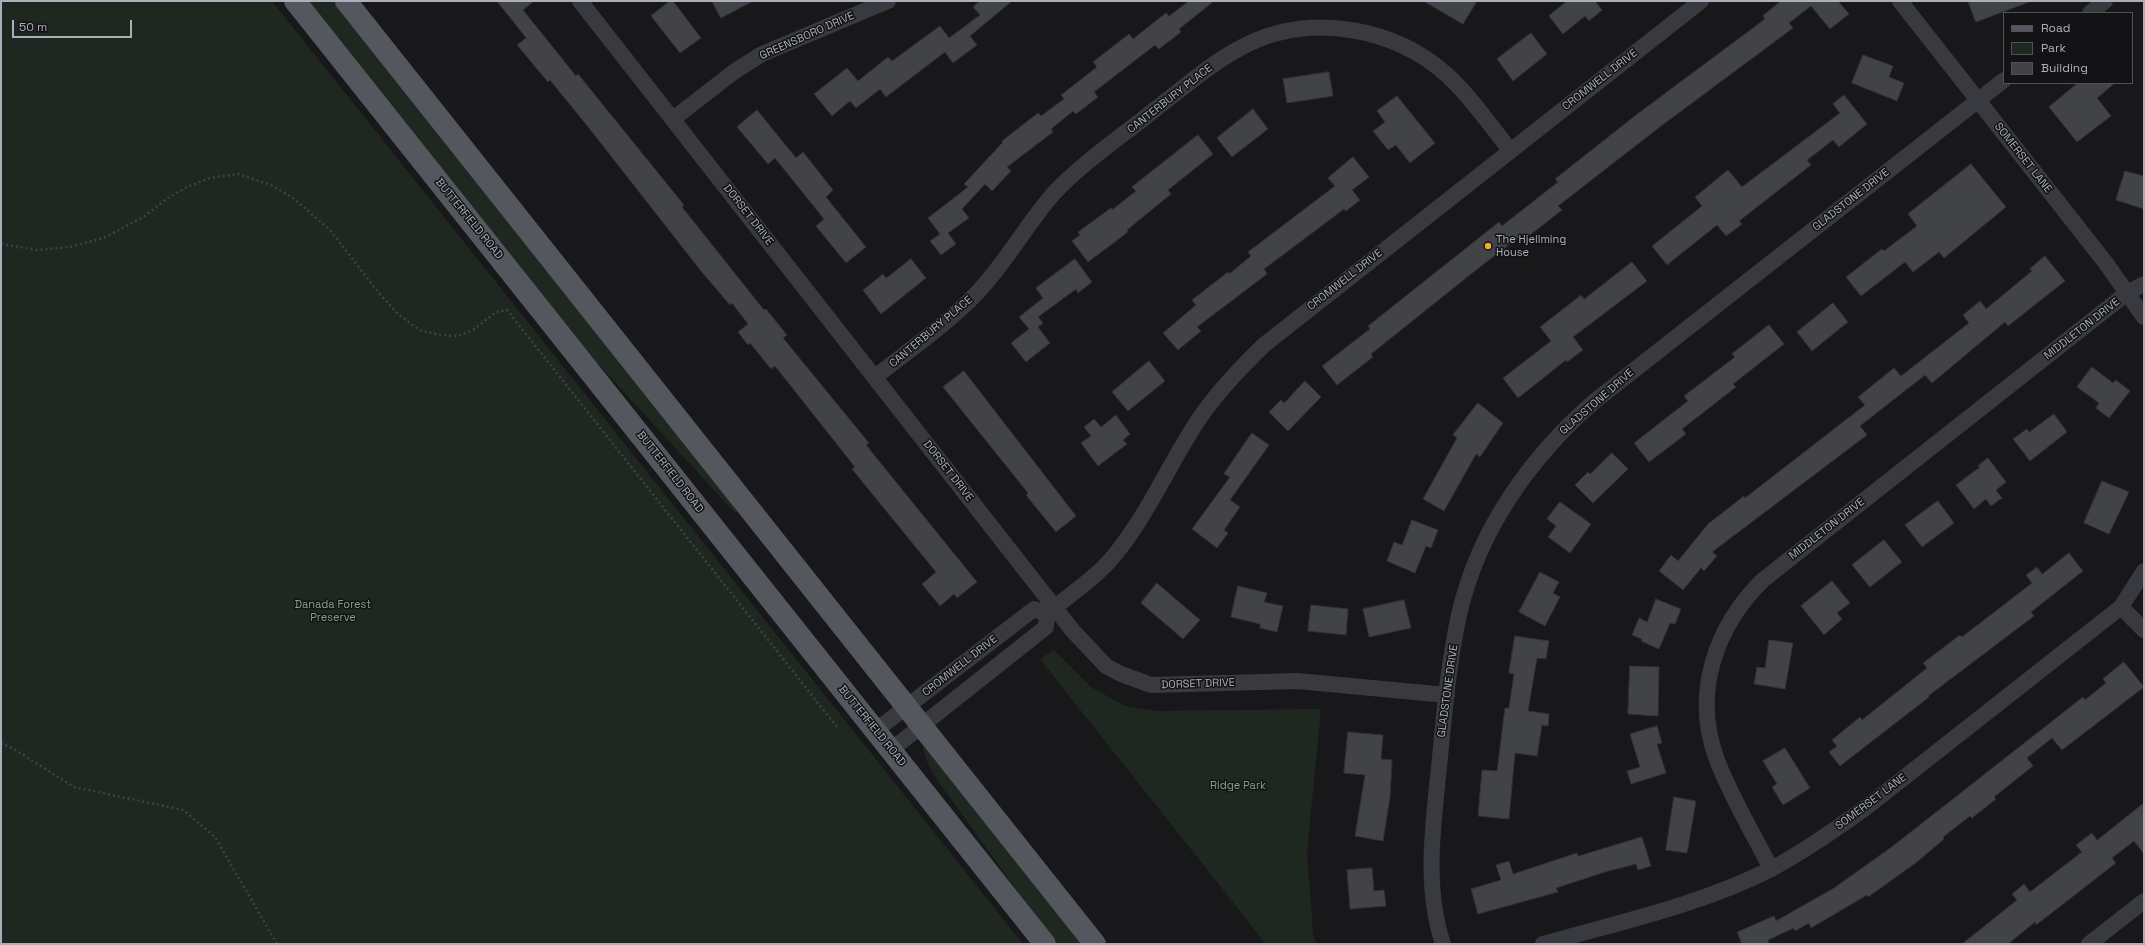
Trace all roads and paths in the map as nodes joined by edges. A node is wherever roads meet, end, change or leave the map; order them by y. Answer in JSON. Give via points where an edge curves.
{"nodes":[{"id":1,"x":295,"y":1,"type":"edge"},
{"id":2,"x":346,"y":1,"type":"edge"},
{"id":3,"x":580,"y":1,"type":"edge"},
{"id":4,"x":888,"y":1,"type":"edge"},
{"id":5,"x":1701,"y":1,"type":"edge"},
{"id":6,"x":1900,"y":1,"type":"edge"},
{"id":7,"x":2105,"y":1,"type":"edge"},
{"id":8,"x":2091,"y":12,"type":"edge"},
{"id":9,"x":2003,"y":81,"type":"edge"},
{"id":10,"x":1978,"y":100,"type":"junction"},
{"id":11,"x":673,"y":119,"type":"junction"},
{"id":12,"x":1510,"y":150,"type":"junction"},
{"id":13,"x":1,"y":244,"type":"edge"},
{"id":14,"x":2144,"y":284,"type":"edge"},
{"id":15,"x":2128,"y":293,"type":"junction"},
{"id":16,"x":2144,"y":317,"type":"edge"},
{"id":17,"x":875,"y":377,"type":"junction"},
{"id":18,"x":2144,"y":571,"type":"edge"},
{"id":19,"x":2121,"y":607,"type":"junction"},
{"id":20,"x":1050,"y":611,"type":"junction"},
{"id":21,"x":2144,"y":630,"type":"edge"},
{"id":22,"x":1447,"y":695,"type":"junction"},
{"id":23,"x":907,"y":707,"type":"junction"},
{"id":24,"x":922,"y":726,"type":"junction"},
{"id":25,"x":837,"y":727,"type":"dead end"},
{"id":26,"x":875,"y":731,"type":"junction"},
{"id":27,"x":1,"y":743,"type":"edge"},
{"id":28,"x":891,"y":750,"type":"junction"},
{"id":29,"x":1771,"y":869,"type":"junction"},
{"id":30,"x":2144,"y":901,"type":"edge"},
{"id":31,"x":277,"y":944,"type":"edge"},
{"id":32,"x":1045,"y":944,"type":"edge"},
{"id":33,"x":1095,"y":944,"type":"edge"},
{"id":34,"x":1443,"y":944,"type":"edge"},
{"id":35,"x":1543,"y":944,"type":"edge"},
{"id":36,"x":2089,"y":944,"type":"edge"}],
"edges":[{"from":1,"to":26,"type":"main road","name":"BUTTERFIELD ROAD"},
{"from":2,"to":23,"type":"main road"},
{"from":3,"to":11,"type":"street","name":"DORSET DRIVE"},
{"from":4,"to":11,"type":"street","name":"GREENSBORO DRIVE","via":[[762,54],[735,71]]},
{"from":5,"to":12,"type":"street","name":"CROMWELL DRIVE"},
{"from":6,"to":10,"type":"street","name":"SOMERSET LANE"},
{"from":7,"to":8,"type":"street"},
{"from":9,"to":10,"type":"street","name":"GLADSTONE DRIVE"},
{"from":10,"to":15,"type":"street","name":"SOMERSET LANE"},
{"from":10,"to":22,"type":"street","name":"GLADSTONE DRIVE","via":[[1596,400],[1559,434],[1516,488],[1477,561],[1459,615]]},
{"from":11,"to":17,"type":"street","name":"DORSET DRIVE"},
{"from":12,"to":17,"type":"street","name":"CANTERBURY PLACE","via":[[1456,84],[1433,64],[1403,46],[1349,28],[1296,30],[1250,43],[1211,66],[1068,179],[1043,207],[976,294]]},
{"from":12,"to":20,"type":"street","name":"CROMWELL DRIVE","via":[[1286,326],[1246,362],[1195,424],[1119,550],[1097,573]]},
{"from":13,"to":25,"type":"path","via":[[37,250],[70,247],[104,238],[143,217],[168,198],[187,188],[210,178],[238,174],[271,185],[292,197],[330,230],[378,292],[398,314],[419,330],[458,336],[473,330],[496,312],[507,310]]},
{"from":14,"to":15,"type":"street","name":"MIDDLETON DRIVE"},
{"from":15,"to":16,"type":"street","name":"SOMERSET LANE"},
{"from":15,"to":29,"type":"street","name":"MIDDLETON DRIVE","via":[[1763,580],[1732,617],[1720,640],[1707,680],[1710,734],[1723,776]]},
{"from":17,"to":20,"type":"street","name":"DORSET DRIVE"},
{"from":18,"to":19,"type":"street","name":"SOMERSET LANE"},
{"from":19,"to":21,"type":"street"},
{"from":19,"to":29,"type":"street","name":"SOMERSET LANE","via":[[1868,806]]},
{"from":20,"to":22,"type":"street","name":"DORSET DRIVE","via":[[1106,666],[1151,685],[1297,681]]},
{"from":20,"to":23,"type":"street","name":"CROMWELL DRIVE","via":[[1034,609]]},
{"from":20,"to":24,"type":"street","name":"CROMWELL DRIVE","via":[[1046,627]]},
{"from":22,"to":34,"type":"street","name":"GLADSTONE DRIVE","via":[[1431,867],[1435,913]]},
{"from":23,"to":24,"type":"main road"},
{"from":23,"to":26,"type":"street","name":"CROMWELL DRIVE"},
{"from":24,"to":28,"type":"street","name":"CROMWELL DRIVE"},
{"from":24,"to":33,"type":"main road"},
{"from":26,"to":28,"type":"main road","name":"BUTTERFIELD ROAD"},
{"from":27,"to":31,"type":"path","via":[[74,787],[183,810],[215,837]]},
{"from":28,"to":32,"type":"main road","name":"BUTTERFIELD ROAD"},
{"from":29,"to":35,"type":"street","name":"SOMERSET LANE","via":[[1674,907]]},
{"from":30,"to":36,"type":"street"}]}
